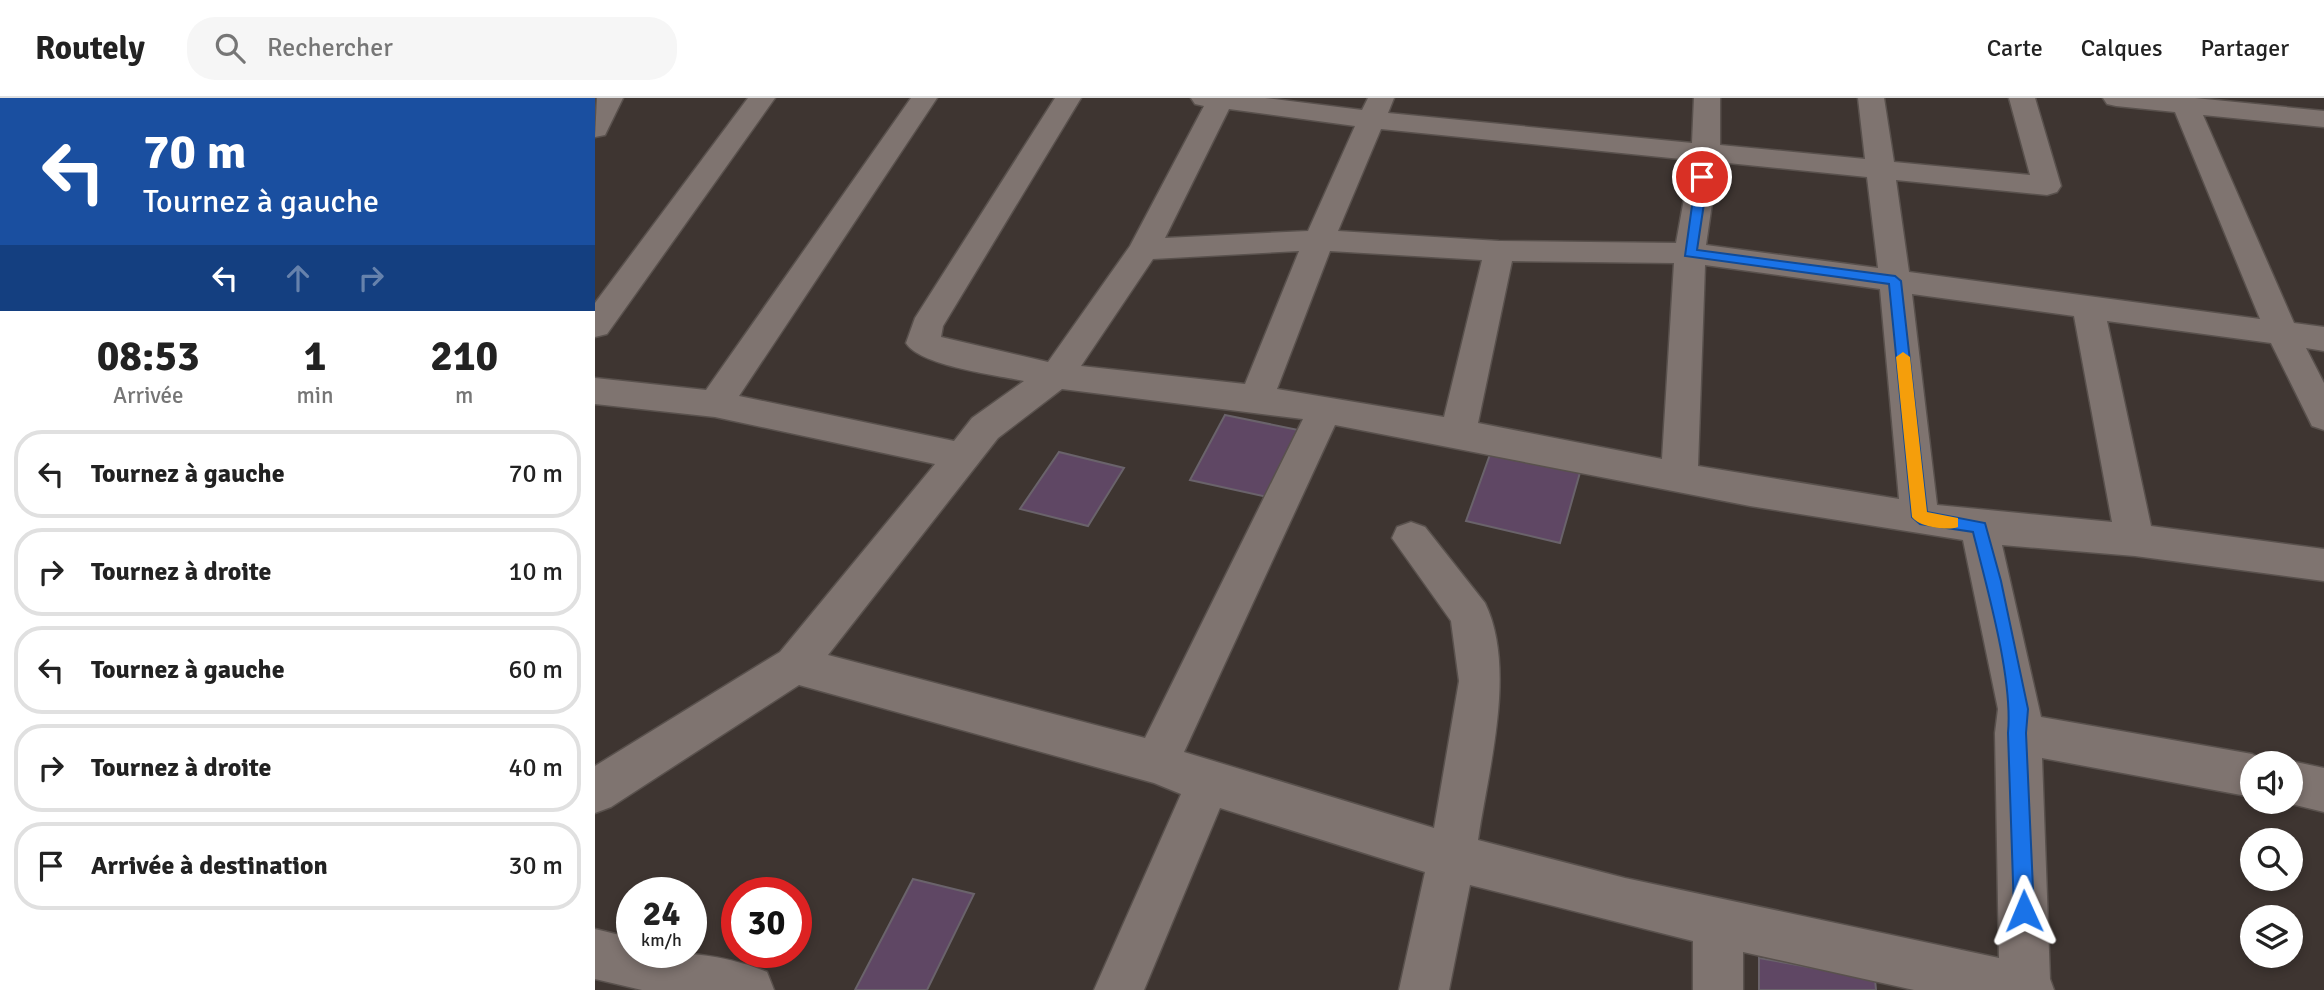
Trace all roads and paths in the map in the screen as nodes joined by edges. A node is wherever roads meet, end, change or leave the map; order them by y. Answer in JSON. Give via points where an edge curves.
{"nodes":[{"id":1,"x":610,"y":98,"type":"edge"},
{"id":2,"x":762,"y":98,"type":"edge"},
{"id":3,"x":924,"y":98,"type":"edge"},
{"id":4,"x":1068,"y":98,"type":"edge"},
{"id":5,"x":1707,"y":98,"type":"edge"},
{"id":6,"x":1871,"y":98,"type":"edge"},
{"id":7,"x":2022,"y":98,"type":"edge"},
{"id":8,"x":2116,"y":98,"type":"edge"},
{"id":9,"x":1215,"y":99,"type":"edge"},
{"id":10,"x":2185,"y":105,"type":"junction"},
{"id":11,"x":1377,"y":109,"type":"edge"},
{"id":12,"x":2324,"y":119,"type":"edge"},
{"id":13,"x":595,"y":129,"type":"edge"},
{"id":14,"x":1706,"y":152,"type":"junction"},
{"id":15,"x":1881,"y":168,"type":"junction"},
{"id":16,"x":1319,"y":240,"type":"junction"},
{"id":17,"x":1144,"y":248,"type":"junction"},
{"id":18,"x":1499,"y":251,"type":"junction"},
{"id":19,"x":1690,"y":253,"type":"junction"},
{"id":20,"x":1895,"y":281,"type":"junction"},
{"id":21,"x":2088,"y":307,"type":"junction"},
{"id":22,"x":595,"y":326,"type":"edge"},
{"id":23,"x":2282,"y":333,"type":"junction"},
{"id":24,"x":2324,"y":339,"type":"edge"},
{"id":25,"x":1056,"y":376,"type":"junction"},
{"id":26,"x":595,"y":391,"type":"edge"},
{"id":27,"x":1256,"y":398,"type":"junction"},
{"id":28,"x":715,"y":404,"type":"junction"},
{"id":29,"x":1324,"y":412,"type":"junction"},
{"id":30,"x":2324,"y":417,"type":"edge"},
{"id":31,"x":1458,"y":433,"type":"junction"},
{"id":32,"x":961,"y":456,"type":"junction"},
{"id":33,"x":1679,"y":475,"type":"junction"},
{"id":34,"x":1920,"y":517,"type":"junction"},
{"id":35,"x":1979,"y":527,"type":"junction"},
{"id":36,"x":1411,"y":538,"type":"dead end"},
{"id":37,"x":2135,"y":540,"type":"junction"},
{"id":38,"x":2324,"y":565,"type":"edge"},
{"id":39,"x":795,"y":665,"type":"junction"},
{"id":40,"x":2017,"y":733,"type":"junction"},
{"id":41,"x":1156,"y":762,"type":"junction"},
{"id":42,"x":2240,"y":774,"type":"edge"},
{"id":43,"x":1208,"y":783,"type":"junction"},
{"id":44,"x":2303,"y":786,"type":"edge"},
{"id":45,"x":2324,"y":790,"type":"edge"},
{"id":46,"x":595,"y":791,"type":"edge"},
{"id":47,"x":1452,"y":857,"type":"junction"},
{"id":48,"x":1719,"y":922,"type":"junction"},
{"id":49,"x":595,"y":954,"type":"edge"},
{"id":50,"x":749,"y":990,"type":"edge"},
{"id":51,"x":1119,"y":990,"type":"edge"},
{"id":52,"x":1424,"y":990,"type":"edge"},
{"id":53,"x":1718,"y":990,"type":"edge"},
{"id":54,"x":2026,"y":990,"type":"edge"}],
"edges":[{"from":1,"to":13,"type":"street"},
{"from":2,"to":22,"type":"street"},
{"from":3,"to":28,"type":"street"},
{"from":4,"to":25,"type":"street","via":[[927,326],[923,343]]},
{"from":5,"to":14,"type":"street"},
{"from":6,"to":15,"type":"street"},
{"from":7,"to":15,"type":"street","via":[[2047,186]]},
{"from":8,"to":10,"type":"street"},
{"from":9,"to":11,"type":"street"},
{"from":9,"to":17,"type":"street"},
{"from":10,"to":12,"type":"street"},
{"from":10,"to":23,"type":"street"},
{"from":11,"to":14,"type":"street"},
{"from":11,"to":16,"type":"street"},
{"from":14,"to":15,"type":"street"},
{"from":14,"to":19,"type":"street"},
{"from":15,"to":20,"type":"street"},
{"from":16,"to":17,"type":"street"},
{"from":16,"to":18,"type":"street"},
{"from":16,"to":27,"type":"street"},
{"from":17,"to":25,"type":"street"},
{"from":18,"to":19,"type":"street"},
{"from":18,"to":31,"type":"street"},
{"from":19,"to":20,"type":"street"},
{"from":19,"to":33,"type":"street"},
{"from":20,"to":21,"type":"street"},
{"from":20,"to":34,"type":"street"},
{"from":21,"to":23,"type":"street"},
{"from":21,"to":37,"type":"street"},
{"from":23,"to":24,"type":"street"},
{"from":23,"to":30,"type":"street"},
{"from":25,"to":27,"type":"street"},
{"from":25,"to":32,"type":"street","via":[[985,428]]},
{"from":26,"to":28,"type":"street"},
{"from":27,"to":29,"type":"street"},
{"from":28,"to":32,"type":"street"},
{"from":29,"to":31,"type":"street"},
{"from":29,"to":41,"type":"street"},
{"from":31,"to":33,"type":"street"},
{"from":32,"to":39,"type":"street"},
{"from":33,"to":34,"type":"street","via":[[1750,491]]},
{"from":34,"to":35,"type":"street"},
{"from":35,"to":37,"type":"street"},
{"from":35,"to":40,"type":"street","via":[[2019,709]]},
{"from":36,"to":47,"type":"street","via":[[1471,615],[1480,681]]},
{"from":37,"to":38,"type":"street"},
{"from":39,"to":41,"type":"street"},
{"from":39,"to":46,"type":"street"},
{"from":40,"to":42,"type":"street"},
{"from":40,"to":54,"type":"street"},
{"from":41,"to":43,"type":"street"},
{"from":43,"to":47,"type":"street"},
{"from":43,"to":51,"type":"street"},
{"from":44,"to":45,"type":"street"},
{"from":47,"to":48,"type":"street"},
{"from":47,"to":52,"type":"street"},
{"from":48,"to":53,"type":"street"},
{"from":48,"to":54,"type":"street"},
{"from":49,"to":50,"type":"street"}]}
